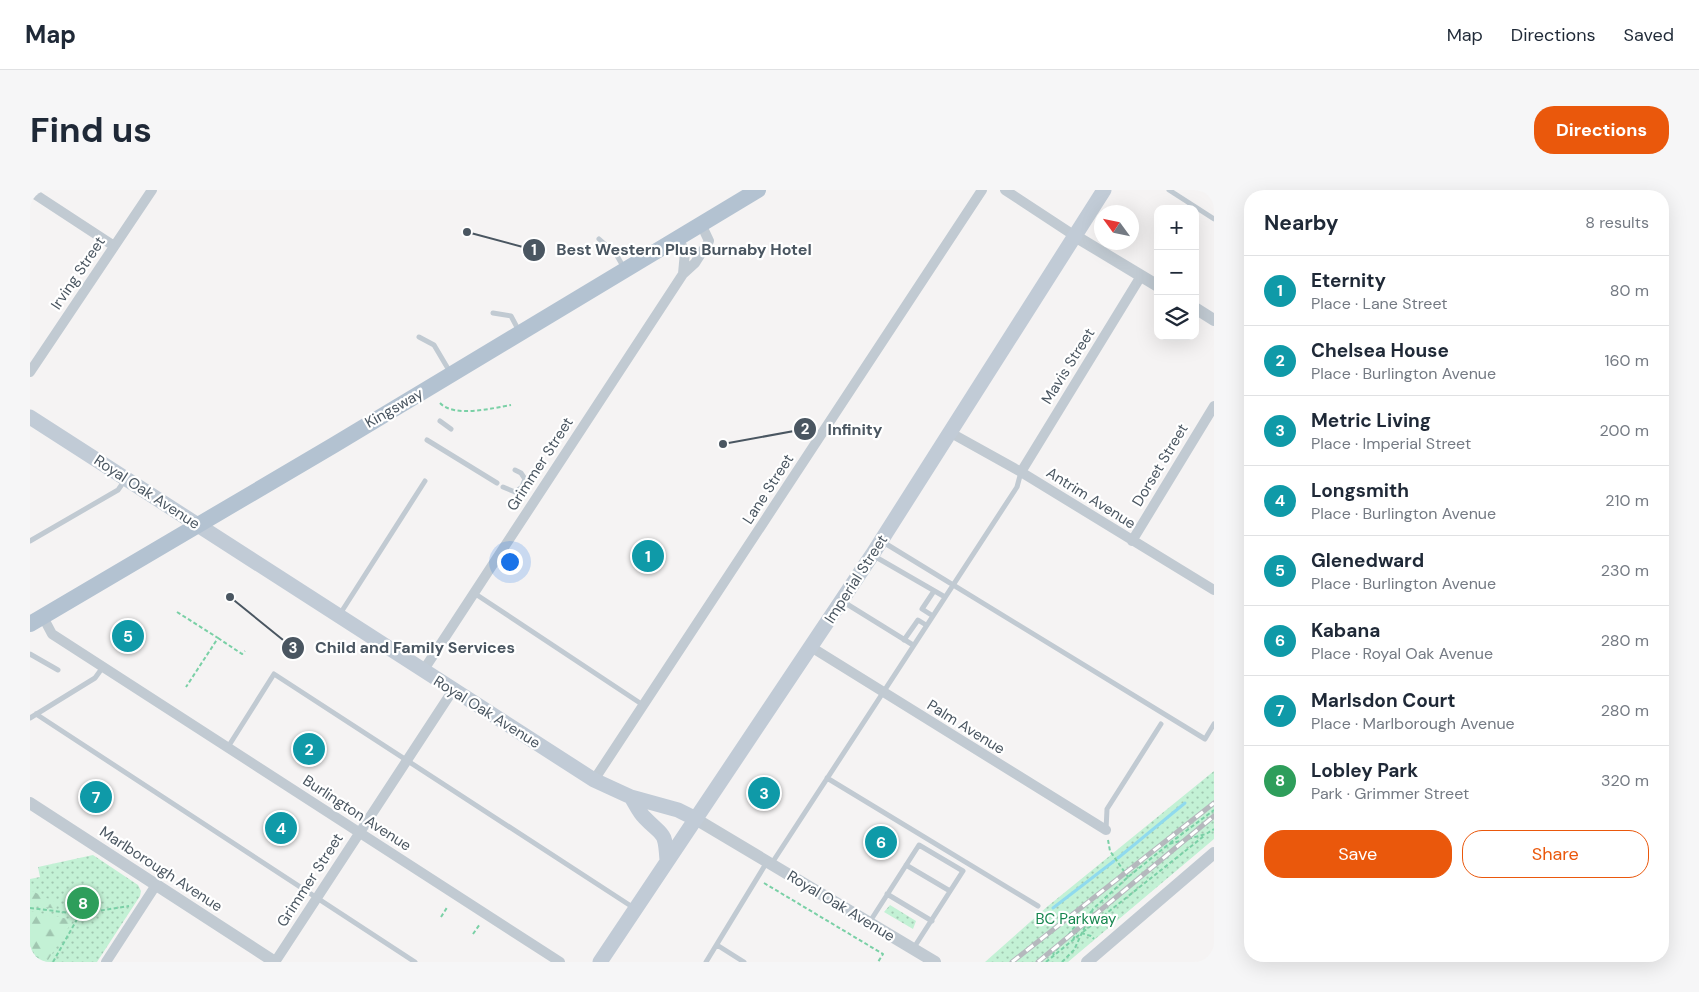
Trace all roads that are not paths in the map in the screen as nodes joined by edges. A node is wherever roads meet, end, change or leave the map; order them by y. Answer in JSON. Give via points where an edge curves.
{"nodes":[{"id":1,"x":152,"y":190,"type":"edge"},
{"id":2,"x":758,"y":190,"type":"edge"},
{"id":3,"x":982,"y":190,"type":"edge"},
{"id":4,"x":1005,"y":190,"type":"edge"},
{"id":5,"x":1104,"y":190,"type":"edge"},
{"id":6,"x":1169,"y":190,"type":"edge"},
{"id":7,"x":30,"y":191,"type":"edge"},
{"id":8,"x":740,"y":194,"type":"edge"},
{"id":9,"x":1214,"y":219,"type":"edge"},
{"id":10,"x":701,"y":224,"type":"junction"},
{"id":11,"x":1074,"y":236,"type":"junction"},
{"id":12,"x":599,"y":238,"type":"dead end"},
{"id":13,"x":678,"y":238,"type":"junction"},
{"id":14,"x":114,"y":246,"type":"junction"},
{"id":15,"x":625,"y":269,"type":"junction"},
{"id":16,"x":683,"y":274,"type":"junction"},
{"id":17,"x":1141,"y":276,"type":"junction"},
{"id":18,"x":1154,"y":284,"type":"edge"},
{"id":19,"x":1199,"y":311,"type":"edge"},
{"id":20,"x":493,"y":313,"type":"dead end"},
{"id":21,"x":1214,"y":320,"type":"edge"},
{"id":22,"x":520,"y":333,"type":"junction"},
{"id":23,"x":419,"y":337,"type":"dead end"},
{"id":24,"x":30,"y":372,"type":"edge"},
{"id":25,"x":452,"y":374,"type":"junction"},
{"id":26,"x":1214,"y":406,"type":"edge"},
{"id":27,"x":30,"y":417,"type":"edge"},
{"id":28,"x":440,"y":421,"type":"dead end"},
{"id":29,"x":451,"y":429,"type":"dead end"},
{"id":30,"x":952,"y":433,"type":"junction"},
{"id":31,"x":427,"y":440,"type":"dead end"},
{"id":32,"x":515,"y":470,"type":"dead end"},
{"id":33,"x":1021,"y":472,"type":"junction"},
{"id":34,"x":125,"y":479,"type":"junction"},
{"id":35,"x":425,"y":481,"type":"dead end"},
{"id":36,"x":496,"y":483,"type":"dead end"},
{"id":37,"x":503,"y":487,"type":"dead end"},
{"id":38,"x":199,"y":525,"type":"junction"},
{"id":39,"x":30,"y":541,"type":"edge"},
{"id":40,"x":881,"y":541,"type":"junction"},
{"id":41,"x":1132,"y":541,"type":"junction"},
{"id":42,"x":872,"y":555,"type":"junction"},
{"id":43,"x":952,"y":585,"type":"junction"},
{"id":44,"x":934,"y":590,"type":"junction"},
{"id":45,"x":1214,"y":590,"type":"edge"},
{"id":46,"x":474,"y":593,"type":"junction"},
{"id":47,"x":945,"y":597,"type":"junction"},
{"id":48,"x":842,"y":601,"type":"junction"},
{"id":49,"x":339,"y":616,"type":"junction"},
{"id":50,"x":932,"y":616,"type":"junction"},
{"id":51,"x":36,"y":621,"type":"edge"},
{"id":52,"x":926,"y":625,"type":"junction"},
{"id":53,"x":904,"y":640,"type":"junction"},
{"id":54,"x":913,"y":646,"type":"junction"},
{"id":55,"x":811,"y":647,"type":"junction"},
{"id":56,"x":30,"y":654,"type":"edge"},
{"id":57,"x":103,"y":667,"type":"junction"},
{"id":58,"x":58,"y":670,"type":"dead end"},
{"id":59,"x":423,"y":671,"type":"junction"},
{"id":60,"x":453,"y":690,"type":"junction"},
{"id":61,"x":883,"y":693,"type":"junction"},
{"id":62,"x":643,"y":705,"type":"junction"},
{"id":63,"x":36,"y":714,"type":"junction"},
{"id":64,"x":30,"y":718,"type":"edge"},
{"id":65,"x":1161,"y":724,"type":"dead end"},
{"id":66,"x":1214,"y":724,"type":"edge"},
{"id":67,"x":228,"y":747,"type":"junction"},
{"id":68,"x":407,"y":761,"type":"junction"},
{"id":69,"x":827,"y":778,"type":"junction"},
{"id":70,"x":594,"y":780,"type":"junction"},
{"id":71,"x":631,"y":797,"type":"junction"},
{"id":72,"x":30,"y":803,"type":"edge"},
{"id":73,"x":694,"y":818,"type":"junction"},
{"id":74,"x":1106,"y":830,"type":"joint"},
{"id":75,"x":360,"y":832,"type":"junction"},
{"id":76,"x":1214,"y":853,"type":"edge"},
{"id":77,"x":667,"y":860,"type":"junction"},
{"id":78,"x":769,"y":863,"type":"junction"},
{"id":79,"x":906,"y":864,"type":"junction"},
{"id":80,"x":156,"y":885,"type":"junction"},
{"id":81,"x":950,"y":891,"type":"junction"},
{"id":82,"x":888,"y":894,"type":"junction"},
{"id":83,"x":316,"y":898,"type":"junction"},
{"id":84,"x":1038,"y":906,"type":"dead end"},
{"id":85,"x":635,"y":908,"type":"junction"},
{"id":86,"x":932,"y":921,"type":"junction"},
{"id":87,"x":869,"y":923,"type":"junction"},
{"id":88,"x":717,"y":944,"type":"junction"},
{"id":89,"x":913,"y":949,"type":"junction"},
{"id":90,"x":106,"y":962,"type":"edge"},
{"id":91,"x":275,"y":962,"type":"edge"},
{"id":92,"x":415,"y":962,"type":"edge"},
{"id":93,"x":560,"y":962,"type":"edge"},
{"id":94,"x":600,"y":962,"type":"edge"},
{"id":95,"x":706,"y":962,"type":"edge"},
{"id":96,"x":744,"y":962,"type":"edge"},
{"id":97,"x":935,"y":962,"type":"edge"},
{"id":98,"x":1087,"y":962,"type":"edge"}],
"edges":[{"from":1,"to":14,"type":"street","name":"Irving Street"},
{"from":2,"to":8,"type":"main road","name":"Kingsway"},
{"from":3,"to":62,"type":"street","name":"Lane Street"},
{"from":4,"to":11,"type":"street"},
{"from":5,"to":11,"type":"main road","name":"Imperial Street"},
{"from":6,"to":9,"type":"lane"},
{"from":7,"to":14,"type":"street"},
{"from":8,"to":10,"type":"main road","name":"Kingsway"},
{"from":10,"to":13,"type":"main road","name":"Kingsway"},
{"from":10,"to":16,"type":"street","name":"Grimmer Street","via":[[708,241],[695,263]]},
{"from":11,"to":17,"type":"street"},
{"from":11,"to":30,"type":"main road","name":"Imperial Street"},
{"from":12,"to":15,"type":"lane","via":[[616,254]]},
{"from":13,"to":15,"type":"main road","name":"Kingsway"},
{"from":13,"to":16,"type":"street","via":[[685,252]]},
{"from":14,"to":24,"type":"street","name":"Irving Street"},
{"from":15,"to":22,"type":"main road","name":"Kingsway"},
{"from":16,"to":46,"type":"street","name":"Grimmer Street"},
{"from":17,"to":18,"type":"street"},
{"from":17,"to":33,"type":"street","name":"Mavis Street"},
{"from":19,"to":21,"type":"street"},
{"from":20,"to":22,"type":"lane","via":[[511,316]]},
{"from":22,"to":25,"type":"main road","name":"Kingsway"},
{"from":23,"to":25,"type":"lane","via":[[434,345]]},
{"from":25,"to":38,"type":"main road","name":"Kingsway"},
{"from":26,"to":41,"type":"street","name":"Dorset Street"},
{"from":27,"to":34,"type":"main road","name":"Royal Oak Avenue"},
{"from":28,"to":29,"type":"lane"},
{"from":30,"to":33,"type":"street","name":"Antrim Avenue"},
{"from":30,"to":40,"type":"main road","name":"Imperial Street"},
{"from":31,"to":36,"type":"lane"},
{"from":32,"to":37,"type":"lane","via":[[525,479],[522,487],[515,492]]},
{"from":33,"to":41,"type":"street","name":"Antrim Avenue"},
{"from":33,"to":43,"type":"lane","via":[[1017,487]]},
{"from":34,"to":38,"type":"main road","name":"Royal Oak Avenue"},
{"from":34,"to":39,"type":"lane","via":[[118,490]]},
{"from":35,"to":49,"type":"lane"},
{"from":38,"to":49,"type":"main road","name":"Royal Oak Avenue"},
{"from":38,"to":51,"type":"main road","name":"Kingsway"},
{"from":40,"to":42,"type":"main road","name":"Imperial Street"},
{"from":40,"to":43,"type":"lane"},
{"from":41,"to":45,"type":"street","name":"Antrim Avenue"},
{"from":42,"to":44,"type":"lane"},
{"from":42,"to":48,"type":"main road","name":"Imperial Street"},
{"from":43,"to":47,"type":"lane"},
{"from":43,"to":66,"type":"lane","via":[[1205,739]]},
{"from":44,"to":47,"type":"lane"},
{"from":44,"to":50,"type":"lane","via":[[922,609]]},
{"from":46,"to":59,"type":"street","name":"Grimmer Street"},
{"from":46,"to":62,"type":"lane"},
{"from":47,"to":50,"type":"lane"},
{"from":48,"to":53,"type":"lane"},
{"from":48,"to":55,"type":"main road","name":"Imperial Street"},
{"from":49,"to":59,"type":"main road","name":"Royal Oak Avenue"},
{"from":50,"to":52,"type":"lane"},
{"from":51,"to":57,"type":"street","name":"Burlington Avenue"},
{"from":52,"to":53,"type":"lane","via":[[918,620]]},
{"from":52,"to":54,"type":"lane"},
{"from":53,"to":54,"type":"lane"},
{"from":54,"to":61,"type":"lane"},
{"from":55,"to":61,"type":"street","name":"Palm Avenue"},
{"from":55,"to":73,"type":"main road","name":"Imperial Street","via":[[750,741]]},
{"from":56,"to":58,"type":"lane"},
{"from":57,"to":63,"type":"lane","via":[[95,678]]},
{"from":57,"to":67,"type":"street","name":"Burlington Avenue"},
{"from":59,"to":60,"type":"main road","name":"Royal Oak Avenue"},
{"from":60,"to":68,"type":"street","name":"Grimmer Street"},
{"from":60,"to":70,"type":"main road","name":"Royal Oak Avenue"},
{"from":61,"to":69,"type":"lane"},
{"from":61,"to":74,"type":"street","name":"Palm Avenue"},
{"from":62,"to":70,"type":"street","name":"Lane Street"},
{"from":63,"to":64,"type":"lane"},
{"from":63,"to":83,"type":"lane"},
{"from":65,"to":74,"type":"lane","via":[[1107,809]]},
{"from":67,"to":68,"type":"lane","via":[[274,674]]},
{"from":67,"to":75,"type":"street","name":"Burlington Avenue"},
{"from":68,"to":75,"type":"street","name":"Grimmer Street"},
{"from":68,"to":85,"type":"lane"},
{"from":69,"to":78,"type":"lane"},
{"from":69,"to":84,"type":"lane"},
{"from":70,"to":71,"type":"main road","name":"Royal Oak Avenue"},
{"from":71,"to":73,"type":"main road","name":"Royal Oak Avenue","via":[[678,810]]},
{"from":71,"to":77,"type":"main road","via":[[643,816],[662,834]]},
{"from":72,"to":80,"type":"street","name":"Marlborough Avenue"},
{"from":73,"to":77,"type":"main road","name":"Imperial Street"},
{"from":73,"to":78,"type":"street","name":"Royal Oak Avenue"},
{"from":75,"to":83,"type":"street","name":"Grimmer Street"},
{"from":75,"to":93,"type":"street","name":"Burlington Avenue"},
{"from":76,"to":98,"type":"street"},
{"from":77,"to":85,"type":"main road","name":"Imperial Street"},
{"from":78,"to":87,"type":"street","name":"Royal Oak Avenue"},
{"from":78,"to":88,"type":"lane"},
{"from":79,"to":81,"type":"lane"},
{"from":79,"to":81,"type":"lane","via":[[919,845],[963,871]]},
{"from":79,"to":82,"type":"lane"},
{"from":80,"to":90,"type":"street"},
{"from":80,"to":91,"type":"street","name":"Marlborough Avenue"},
{"from":81,"to":86,"type":"lane"},
{"from":82,"to":86,"type":"lane"},
{"from":82,"to":87,"type":"lane"},
{"from":83,"to":91,"type":"street","name":"Grimmer Street"},
{"from":83,"to":92,"type":"lane"},
{"from":85,"to":94,"type":"main road","name":"Imperial Street"},
{"from":86,"to":89,"type":"lane"},
{"from":87,"to":89,"type":"street","name":"Royal Oak Avenue"},
{"from":88,"to":95,"type":"lane"},
{"from":88,"to":96,"type":"lane"},
{"from":89,"to":97,"type":"street","name":"Royal Oak Avenue"}]}
